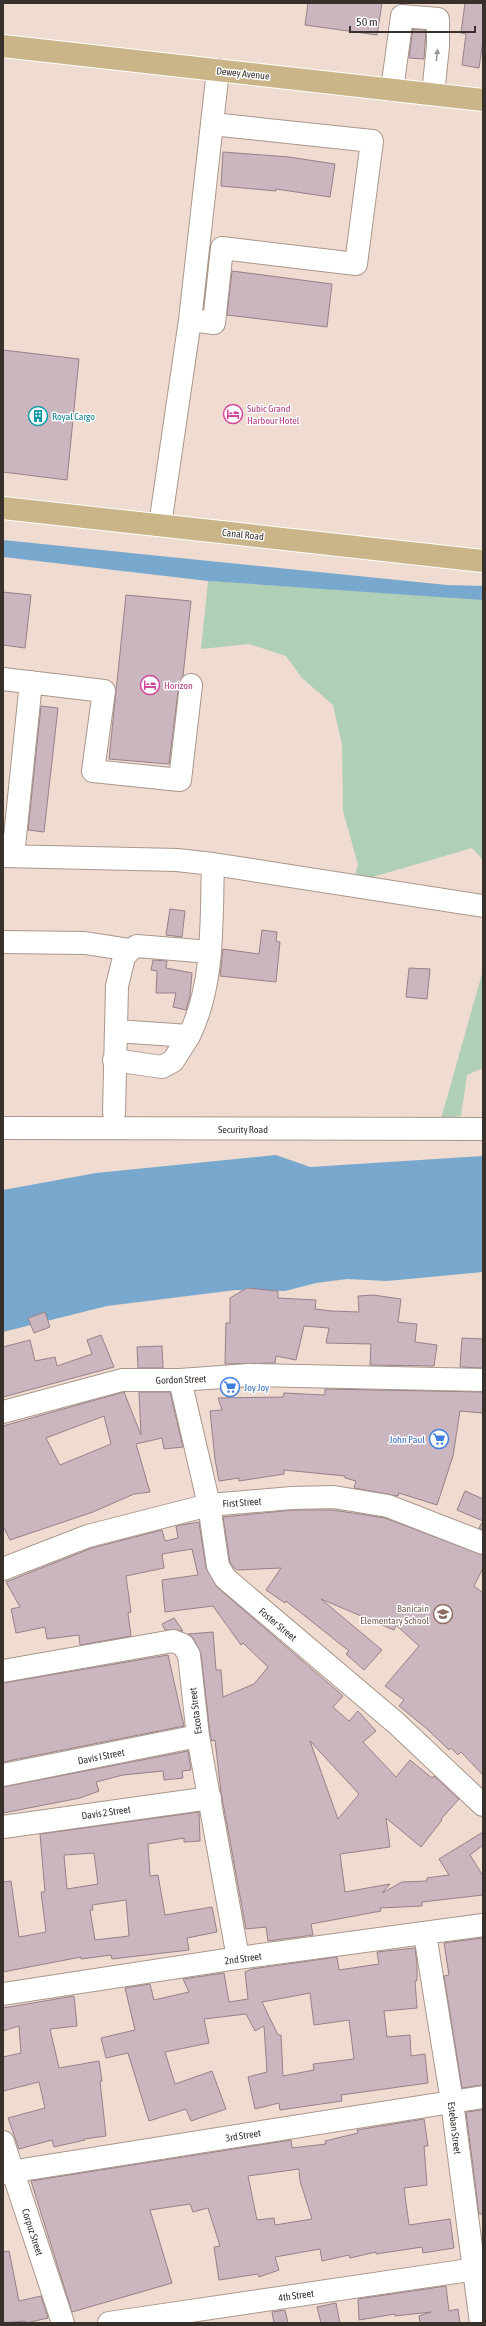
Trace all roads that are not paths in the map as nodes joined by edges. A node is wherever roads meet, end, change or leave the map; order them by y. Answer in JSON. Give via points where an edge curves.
{"nodes":[{"id":1,"x":3,"y":46,"type":"edge"},
{"id":2,"x":218,"y":70,"type":"junction"},
{"id":3,"x":392,"y":90,"type":"junction"},
{"id":4,"x":433,"y":94,"type":"junction"},
{"id":5,"x":483,"y":100,"type":"edge"},
{"id":6,"x":212,"y":124,"type":"junction"},
{"id":7,"x":190,"y":320,"type":"junction"},
{"id":8,"x":3,"y":508,"type":"edge"},
{"id":9,"x":160,"y":525,"type":"junction"},
{"id":10,"x":483,"y":561,"type":"edge"},
{"id":11,"x":3,"y":679,"type":"edge"},
{"id":12,"x":31,"y":682,"type":"junction"},
{"id":13,"x":191,"y":685,"type":"dead end"},
{"id":14,"x":8,"y":856,"type":"edge"},
{"id":15,"x":213,"y":864,"type":"junction"},
{"id":16,"x":483,"y":906,"type":"edge"},
{"id":17,"x":3,"y":942,"type":"edge"},
{"id":18,"x":130,"y":950,"type":"junction"},
{"id":19,"x":210,"y":952,"type":"junction"},
{"id":20,"x":116,"y":1031,"type":"junction"},
{"id":21,"x":190,"y":1036,"type":"junction"},
{"id":22,"x":114,"y":1060,"type":"junction"},
{"id":23,"x":114,"y":1113,"type":"dead end"},
{"id":24,"x":3,"y":1128,"type":"edge"},
{"id":25,"x":483,"y":1129,"type":"edge"},
{"id":26,"x":180,"y":1380,"type":"junction"},
{"id":27,"x":483,"y":1380,"type":"edge"},
{"id":28,"x":3,"y":1412,"type":"edge"},
{"id":29,"x":209,"y":1504,"type":"junction"},
{"id":30,"x":483,"y":1543,"type":"edge"},
{"id":31,"x":4,"y":1566,"type":"edge"},
{"id":32,"x":3,"y":1671,"type":"edge"},
{"id":33,"x":198,"y":1736,"type":"junction"},
{"id":34,"x":3,"y":1775,"type":"edge"},
{"id":35,"x":210,"y":1798,"type":"junction"},
{"id":36,"x":483,"y":1805,"type":"edge"},
{"id":37,"x":3,"y":1827,"type":"edge"},
{"id":38,"x":483,"y":1925,"type":"edge"},
{"id":39,"x":425,"y":1934,"type":"junction"},
{"id":40,"x":238,"y":1958,"type":"junction"},
{"id":41,"x":3,"y":1994,"type":"edge"},
{"id":42,"x":483,"y":2097,"type":"edge"},
{"id":43,"x":452,"y":2102,"type":"junction"},
{"id":44,"x":3,"y":2142,"type":"edge"},
{"id":45,"x":8,"y":2172,"type":"edge"},
{"id":46,"x":478,"y":2268,"type":"edge"},
{"id":47,"x":62,"y":2323,"type":"edge"},
{"id":48,"x":109,"y":2323,"type":"edge"},
{"id":49,"x":481,"y":2323,"type":"edge"}],
"edges":[{"from":1,"to":2,"type":"main road","name":"Dewey Avenue"},
{"from":2,"to":3,"type":"main road","name":"Dewey Avenue"},
{"from":2,"to":6,"type":"street"},
{"from":3,"to":4,"type":"main road","name":"Dewey Avenue"},
{"from":4,"to":3,"type":"street","one_way":true,"via":[[438,19],[402,16]]},
{"from":4,"to":5,"type":"main road","name":"Dewey Avenue"},
{"from":6,"to":7,"type":"street"},
{"from":6,"to":7,"type":"street","via":[[372,141],[356,264],[222,248],[214,323]]},
{"from":7,"to":9,"type":"street"},
{"from":8,"to":9,"type":"main road","name":"Canal Road"},
{"from":9,"to":10,"type":"main road","name":"Canal Road"},
{"from":11,"to":12,"type":"street"},
{"from":12,"to":13,"type":"street","via":[[104,692],[93,771],[180,780]]},
{"from":12,"to":14,"type":"street"},
{"from":14,"to":15,"type":"street","via":[[177,860]]},
{"from":15,"to":16,"type":"street"},
{"from":15,"to":19,"type":"street"},
{"from":17,"to":18,"type":"street","via":[[85,943]]},
{"from":18,"to":19,"type":"street","via":[[137,946]]},
{"from":18,"to":20,"type":"street","via":[[124,957],[117,986]]},
{"from":19,"to":21,"type":"street","via":[[204,998]]},
{"from":20,"to":21,"type":"street"},
{"from":20,"to":22,"type":"street"},
{"from":21,"to":22,"type":"street","via":[[173,1060],[162,1067]]},
{"from":22,"to":23,"type":"street"},
{"from":24,"to":25,"type":"street","name":"Security Road"},
{"from":26,"to":27,"type":"street","name":"Gordon Street","via":[[249,1375]]},
{"from":26,"to":28,"type":"street","name":"Gordon Street","via":[[122,1380]]},
{"from":26,"to":29,"type":"street","name":"Foster Street"},
{"from":29,"to":30,"type":"street","name":"First Street","via":[[334,1497],[388,1506]]},
{"from":29,"to":31,"type":"street","name":"First Street","via":[[88,1536]]},
{"from":29,"to":36,"type":"street","name":"Foster Street","via":[[218,1566],[225,1578],[396,1723]]},
{"from":32,"to":33,"type":"street","name":"Escota Street","via":[[173,1641],[183,1645],[189,1655]]},
{"from":33,"to":34,"type":"street","name":"Davis I Street"},
{"from":33,"to":35,"type":"street","name":"Escota Street"},
{"from":35,"to":37,"type":"street","name":"Davis 2 Street"},
{"from":35,"to":40,"type":"street","name":"Escota Street"},
{"from":38,"to":39,"type":"street","name":"2nd Street"},
{"from":39,"to":40,"type":"street","name":"2nd Street"},
{"from":39,"to":43,"type":"street","name":"Esteban Street"},
{"from":40,"to":41,"type":"street","name":"2nd Street"},
{"from":42,"to":43,"type":"street","name":"3rd Street"},
{"from":43,"to":45,"type":"street","name":"3rd Street"},
{"from":43,"to":46,"type":"street","name":"Esteban Street"},
{"from":44,"to":45,"type":"street","name":"Corpuz Street"},
{"from":45,"to":47,"type":"street","name":"Corpuz Street"},
{"from":46,"to":48,"type":"street","name":"4th Street"},
{"from":46,"to":49,"type":"street","name":"Esteban Street"}]}
